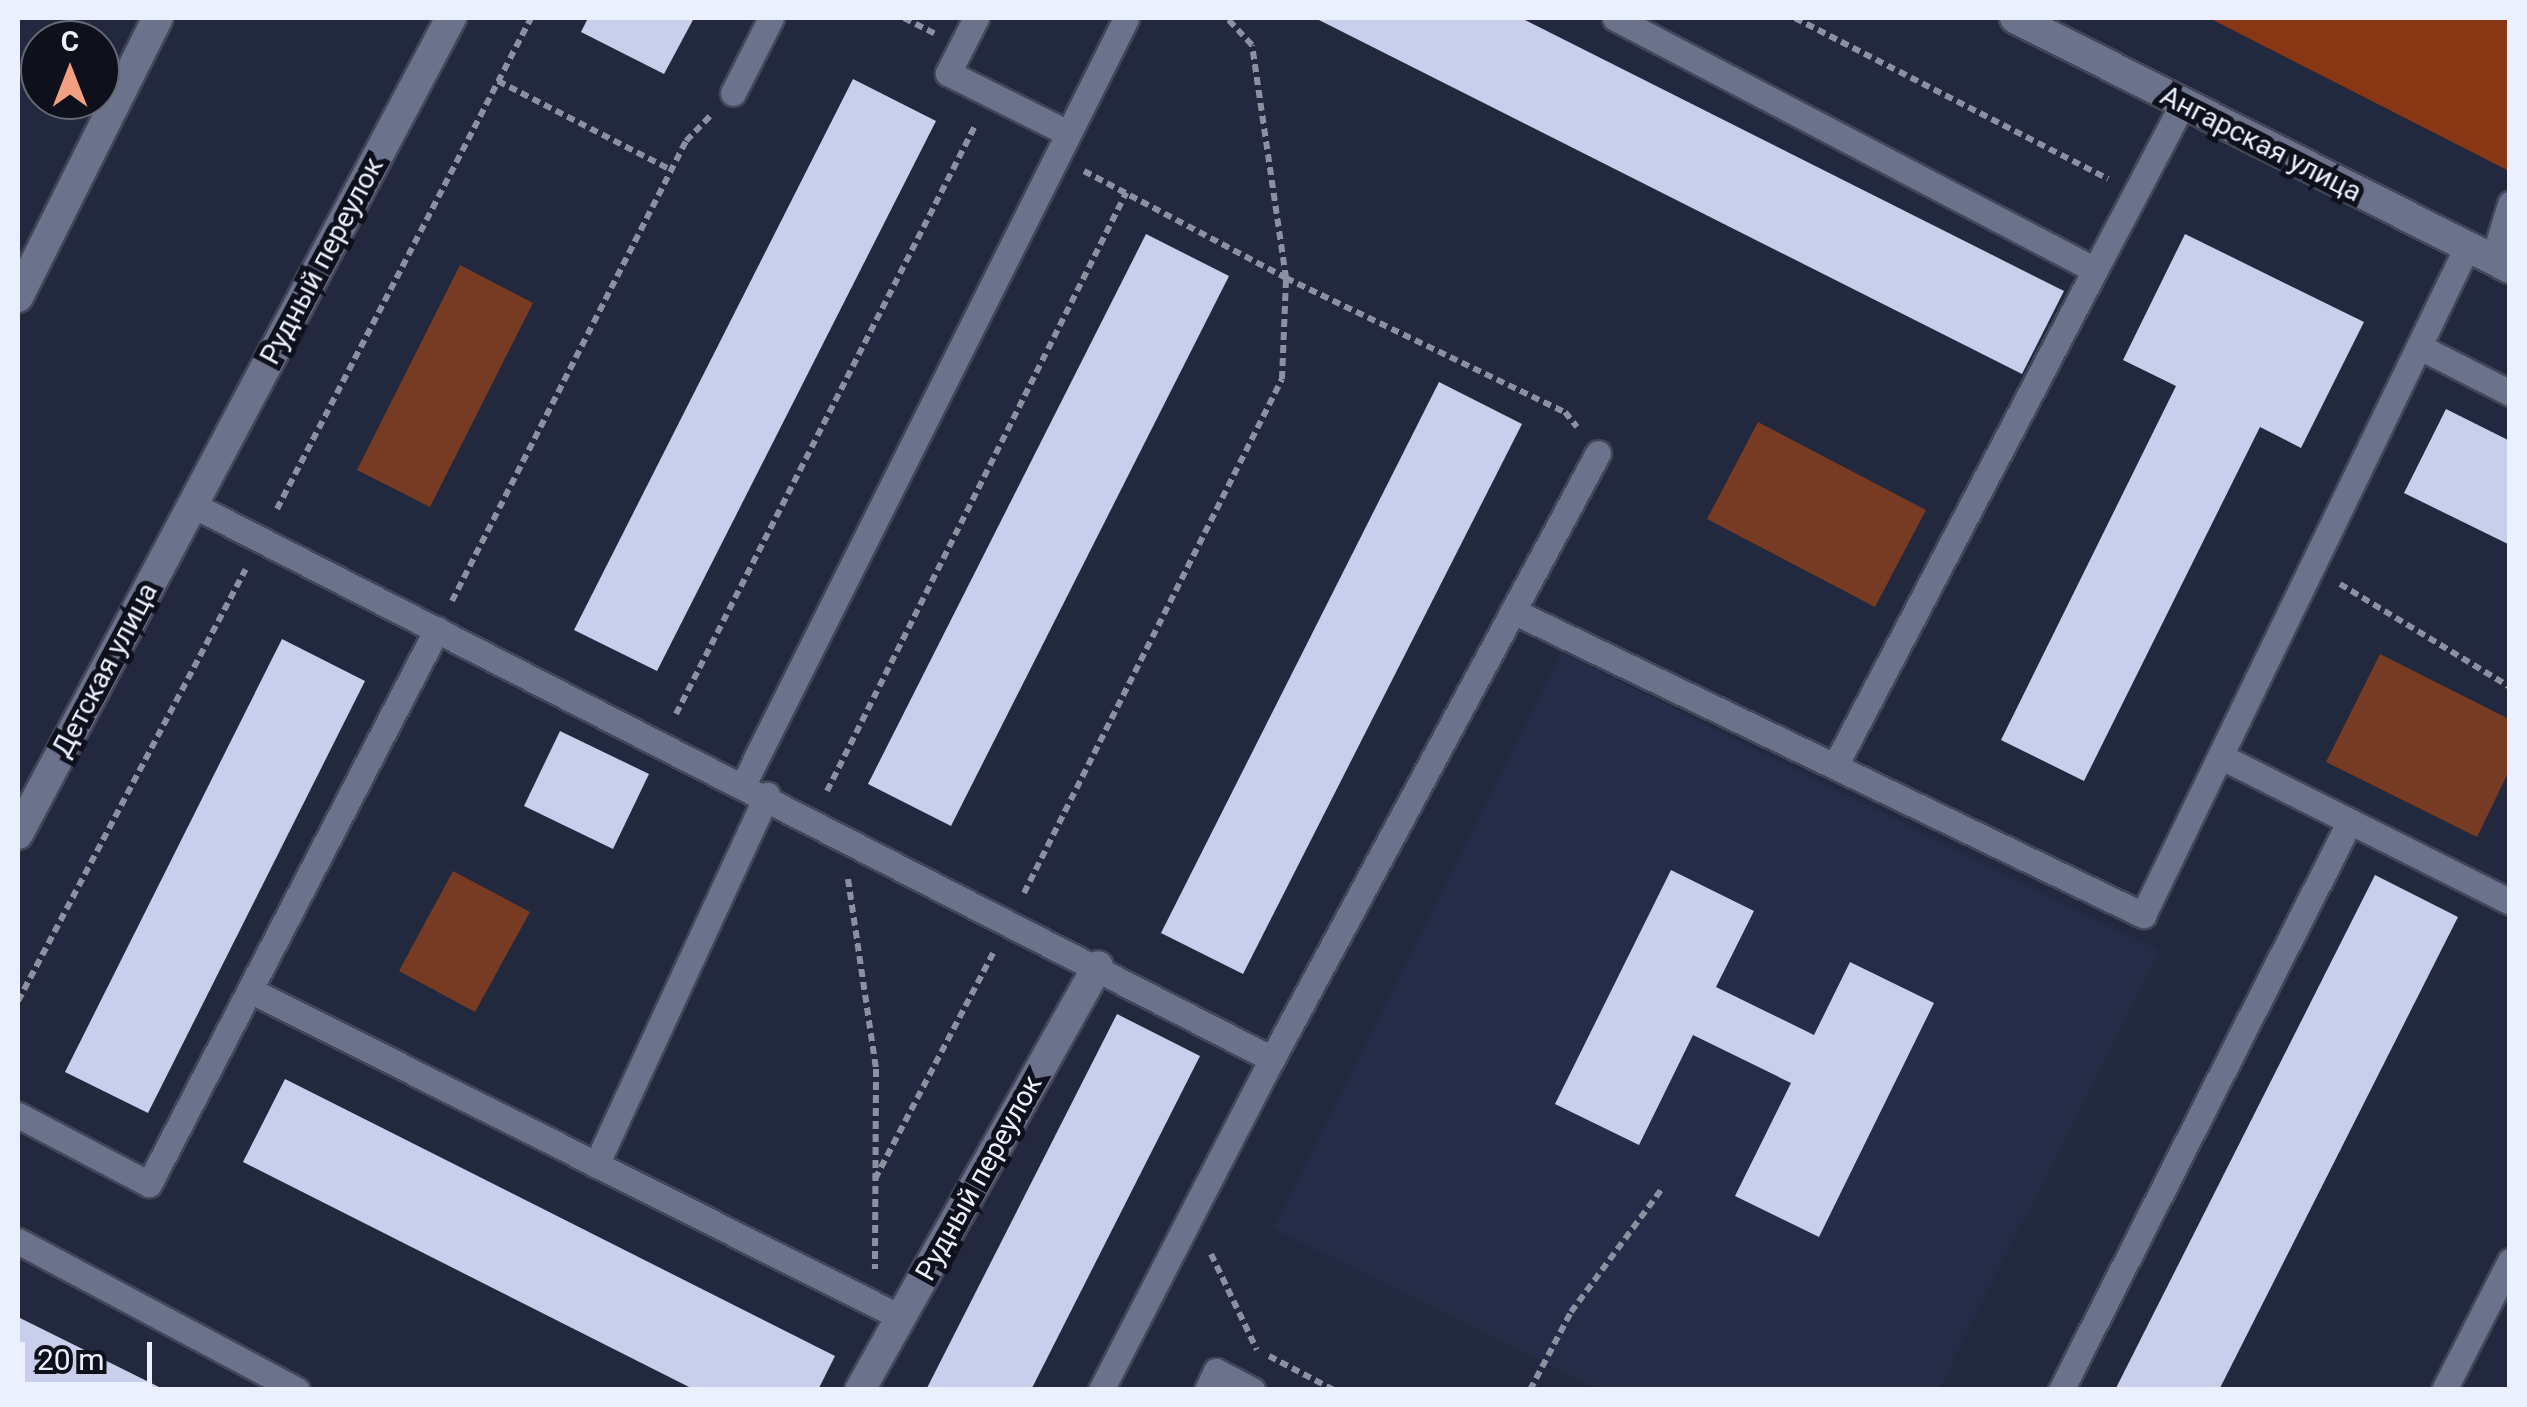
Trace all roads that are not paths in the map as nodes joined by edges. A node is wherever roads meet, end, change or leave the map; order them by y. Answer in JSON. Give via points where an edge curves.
{"nodes":[{"id":1,"x":158,"y":18,"type":"edge"},
{"id":2,"x":451,"y":18,"type":"edge"},
{"id":3,"x":771,"y":18,"type":"edge"},
{"id":4,"x":976,"y":18,"type":"edge"},
{"id":5,"x":1126,"y":18,"type":"edge"},
{"id":6,"x":1615,"y":18,"type":"edge"},
{"id":7,"x":2014,"y":18,"type":"edge"},
{"id":8,"x":733,"y":93,"type":"road end"},
{"id":9,"x":2182,"y":105,"type":"junction"},
{"id":10,"x":1062,"y":145,"type":"junction"},
{"id":11,"x":2510,"y":204,"type":"edge"},
{"id":12,"x":2490,"y":258,"type":"edge"},
{"id":13,"x":2095,"y":270,"type":"junction"},
{"id":14,"x":18,"y":297,"type":"edge"},
{"id":15,"x":2420,"y":347,"type":"junction"},
{"id":16,"x":2510,"y":393,"type":"edge"},
{"id":17,"x":1598,"y":453,"type":"road end"},
{"id":18,"x":192,"y":505,"type":"junction"},
{"id":19,"x":1513,"y":611,"type":"junction"},
{"id":20,"x":437,"y":628,"type":"junction"},
{"id":21,"x":2224,"y":758,"type":"junction"},
{"id":22,"x":1835,"y":766,"type":"junction"},
{"id":23,"x":744,"y":783,"type":"junction"},
{"id":24,"x":767,"y":796,"type":"junction"},
{"id":25,"x":2350,"y":821,"type":"junction"},
{"id":26,"x":18,"y":834,"type":"edge"},
{"id":27,"x":2510,"y":902,"type":"edge"},
{"id":28,"x":1098,"y":966,"type":"junction"},
{"id":29,"x":250,"y":990,"type":"junction"},
{"id":30,"x":1272,"y":1059,"type":"junction"},
{"id":31,"x":18,"y":1115,"type":"edge"},
{"id":32,"x":596,"y":1164,"type":"junction"},
{"id":33,"x":18,"y":1241,"type":"edge"},
{"id":34,"x":2510,"y":1261,"type":"edge"},
{"id":35,"x":888,"y":1311,"type":"junction"},
{"id":36,"x":297,"y":1390,"type":"edge"},
{"id":37,"x":860,"y":1390,"type":"edge"},
{"id":38,"x":1101,"y":1390,"type":"edge"},
{"id":39,"x":1207,"y":1390,"type":"edge"},
{"id":40,"x":1252,"y":1390,"type":"edge"},
{"id":41,"x":2061,"y":1390,"type":"edge"},
{"id":42,"x":2444,"y":1390,"type":"edge"}],
"edges":[{"from":1,"to":14,"type":"street"},
{"from":2,"to":18,"type":"street","name":"Рудный переулок"},
{"from":3,"to":8,"type":"lane"},
{"from":4,"to":10,"type":"lane","via":[[948,74]]},
{"from":5,"to":10,"type":"lane"},
{"from":6,"to":13,"type":"lane"},
{"from":7,"to":9,"type":"street","name":"Ангарская улица"},
{"from":9,"to":12,"type":"street","name":"Ангарская улица"},
{"from":9,"to":13,"type":"lane"},
{"from":10,"to":23,"type":"lane"},
{"from":11,"to":12,"type":"lane"},
{"from":12,"to":15,"type":"lane"},
{"from":13,"to":22,"type":"lane"},
{"from":15,"to":16,"type":"lane"},
{"from":15,"to":21,"type":"lane"},
{"from":17,"to":19,"type":"lane"},
{"from":18,"to":20,"type":"lane"},
{"from":18,"to":26,"type":"street","name":"Детская улица"},
{"from":19,"to":22,"type":"lane"},
{"from":19,"to":30,"type":"lane"},
{"from":20,"to":23,"type":"lane"},
{"from":20,"to":29,"type":"lane"},
{"from":21,"to":22,"type":"lane","via":[[2143,915]]},
{"from":21,"to":25,"type":"lane"},
{"from":23,"to":24,"type":"lane"},
{"from":24,"to":28,"type":"lane"},
{"from":24,"to":32,"type":"lane"},
{"from":25,"to":27,"type":"lane"},
{"from":25,"to":41,"type":"lane"},
{"from":28,"to":30,"type":"lane"},
{"from":28,"to":35,"type":"street","name":"Рудный переулок"},
{"from":29,"to":31,"type":"lane","via":[[150,1184]]},
{"from":29,"to":32,"type":"lane"},
{"from":30,"to":38,"type":"lane"},
{"from":32,"to":35,"type":"lane"},
{"from":33,"to":36,"type":"lane"},
{"from":34,"to":42,"type":"lane"},
{"from":35,"to":37,"type":"street","name":"Рудный переулок"},
{"from":39,"to":40,"type":"lane","via":[[1216,1371]]}]}
